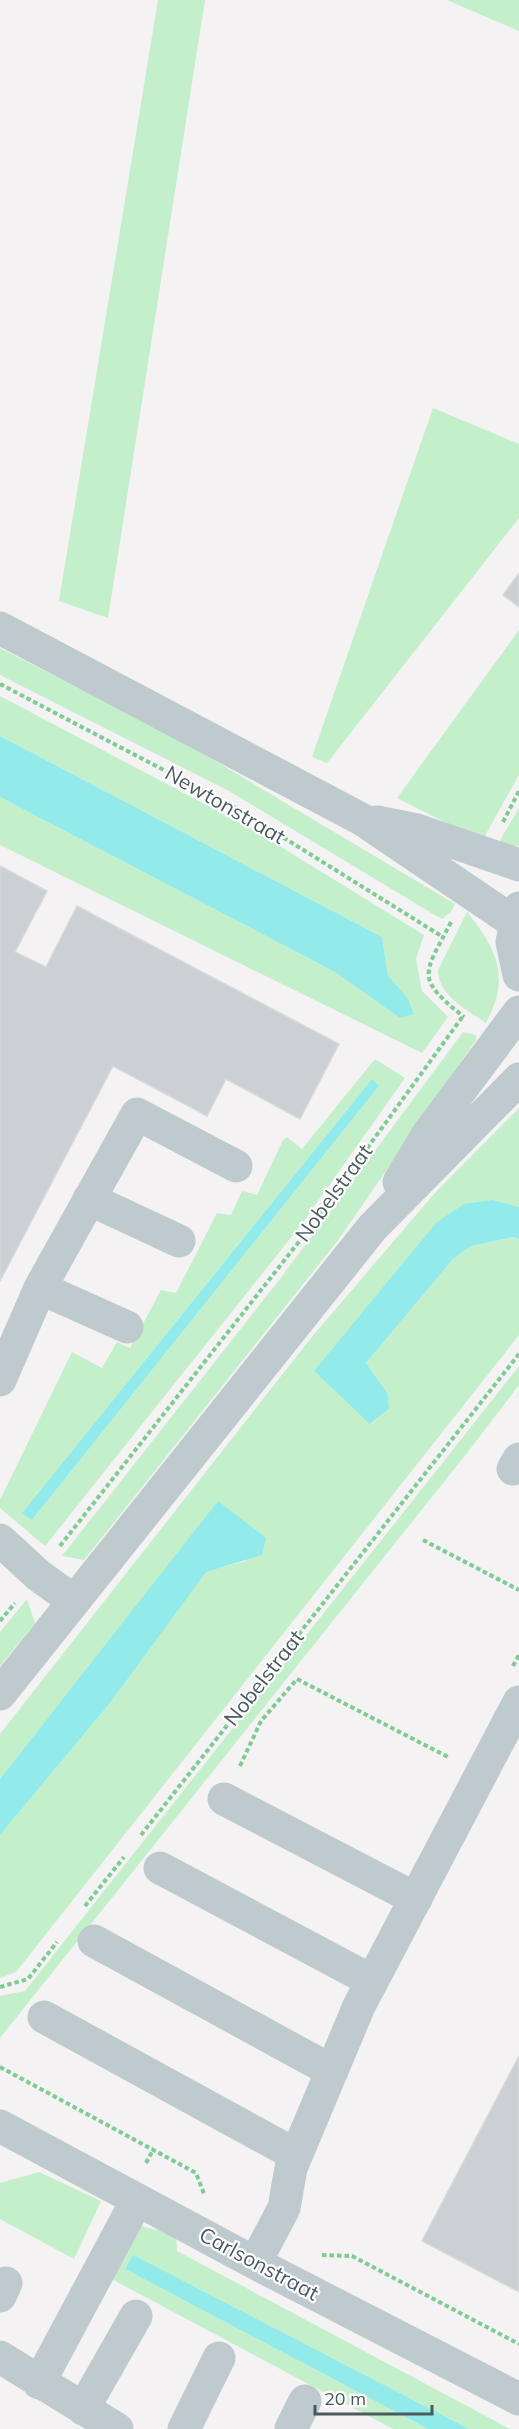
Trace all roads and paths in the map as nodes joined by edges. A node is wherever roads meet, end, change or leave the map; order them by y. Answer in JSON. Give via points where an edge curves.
{"nodes":[{"id":1,"x":0,"y":628,"type":"edge"},
{"id":2,"x":0,"y":684,"type":"edge"},
{"id":3,"x":363,"y":819,"type":"junction"},
{"id":4,"x":519,"y":865,"type":"edge"},
{"id":5,"x":516,"y":915,"type":"edge"},
{"id":6,"x":519,"y":975,"type":"edge"},
{"id":7,"x":519,"y":1012,"type":"edge"},
{"id":8,"x":463,"y":1016,"type":"junction"},
{"id":9,"x":496,"y":1042,"type":"junction"},
{"id":10,"x":519,"y":1078,"type":"edge"},
{"id":11,"x":236,"y":1166,"type":"dead end"},
{"id":12,"x":89,"y":1199,"type":"junction"},
{"id":13,"x":372,"y":1228,"type":"junction"},
{"id":14,"x":179,"y":1241,"type":"dead end"},
{"id":15,"x":40,"y":1288,"type":"junction"},
{"id":16,"x":127,"y":1327,"type":"dead end"},
{"id":17,"x":519,"y":1354,"type":"edge"},
{"id":18,"x":0,"y":1380,"type":"edge"},
{"id":19,"x":0,"y":1540,"type":"edge"},
{"id":20,"x":423,"y":1540,"type":"dead end"},
{"id":21,"x":38,"y":1575,"type":"junction"},
{"id":22,"x":519,"y":1590,"type":"edge"},
{"id":23,"x":74,"y":1601,"type":"junction"},
{"id":24,"x":0,"y":1621,"type":"edge"},
{"id":25,"x":0,"y":1694,"type":"edge"},
{"id":26,"x":519,"y":1702,"type":"edge"},
{"id":27,"x":481,"y":1775,"type":"junction"},
{"id":28,"x":224,"y":1799,"type":"joint"},
{"id":29,"x":138,"y":1839,"type":"dead end"},
{"id":30,"x":130,"y":1848,"type":"dead end"},
{"id":31,"x":160,"y":1868,"type":"dead end"},
{"id":32,"x":416,"y":1899,"type":"junction"},
{"id":33,"x":79,"y":1929,"type":"junction"},
{"id":34,"x":372,"y":1981,"type":"junction"},
{"id":35,"x":0,"y":1987,"type":"edge"},
{"id":36,"x":44,"y":2017,"type":"dead end"},
{"id":37,"x":332,"y":2071,"type":"junction"},
{"id":38,"x":4,"y":2135,"type":"edge"},
{"id":39,"x":296,"y":2155,"type":"junction"},
{"id":40,"x":129,"y":2196,"type":"junction"},
{"id":41,"x":255,"y":2263,"type":"junction"},
{"id":42,"x":136,"y":2316,"type":"dead end"},
{"id":43,"x":219,"y":2358,"type":"dead end"},
{"id":44,"x":21,"y":2372,"type":"edge"},
{"id":45,"x":519,"y":2399,"type":"edge"},
{"id":46,"x":83,"y":2409,"type":"junction"},
{"id":47,"x":117,"y":2429,"type":"edge"},
{"id":48,"x":184,"y":2429,"type":"edge"}],
"edges":[{"from":1,"to":3,"type":"street"},
{"from":2,"to":8,"type":"path","name":"Newtonstraat","via":[[236,808],[443,937],[430,964],[430,984],[437,995]]},
{"from":3,"to":4,"type":"street","via":[[417,830]]},
{"from":3,"to":5,"type":"street"},
{"from":5,"to":6,"type":"street","via":[[512,942]]},
{"from":7,"to":9,"type":"street"},
{"from":8,"to":9,"type":"path"},
{"from":8,"to":21,"type":"path","name":"Nobelstraat","via":[[305,1233]]},
{"from":9,"to":13,"type":"street","via":[[428,1134]]},
{"from":10,"to":13,"type":"street"},
{"from":11,"to":12,"type":"street","via":[[137,1114]]},
{"from":12,"to":14,"type":"street"},
{"from":12,"to":15,"type":"street"},
{"from":13,"to":23,"type":"street"},
{"from":15,"to":16,"type":"street"},
{"from":15,"to":18,"type":"street"},
{"from":17,"to":29,"type":"path","name":"Nobelstraat"},
{"from":19,"to":21,"type":"street"},
{"from":20,"to":22,"type":"path"},
{"from":21,"to":23,"type":"street"},
{"from":21,"to":24,"type":"path","name":"Nobelstraat"},
{"from":23,"to":25,"type":"street"},
{"from":26,"to":27,"type":"street"},
{"from":27,"to":28,"type":"path","via":[[297,1679],[261,1721]]},
{"from":27,"to":32,"type":"street"},
{"from":28,"to":32,"type":"street"},
{"from":30,"to":33,"type":"path"},
{"from":31,"to":34,"type":"street"},
{"from":32,"to":34,"type":"street"},
{"from":33,"to":35,"type":"path","via":[[28,1979]]},
{"from":33,"to":37,"type":"street"},
{"from":34,"to":37,"type":"street"},
{"from":36,"to":39,"type":"street"},
{"from":37,"to":39,"type":"street"},
{"from":38,"to":40,"type":"street","name":"Carlsonstraat"},
{"from":39,"to":41,"type":"street","via":[[284,2208]]},
{"from":40,"to":41,"type":"street","name":"Carlsonstraat"},
{"from":40,"to":44,"type":"street"},
{"from":41,"to":45,"type":"street","name":"Carlsonstraat"},
{"from":42,"to":46,"type":"street"},
{"from":43,"to":48,"type":"street"},
{"from":44,"to":46,"type":"street"},
{"from":46,"to":47,"type":"street"}]}
